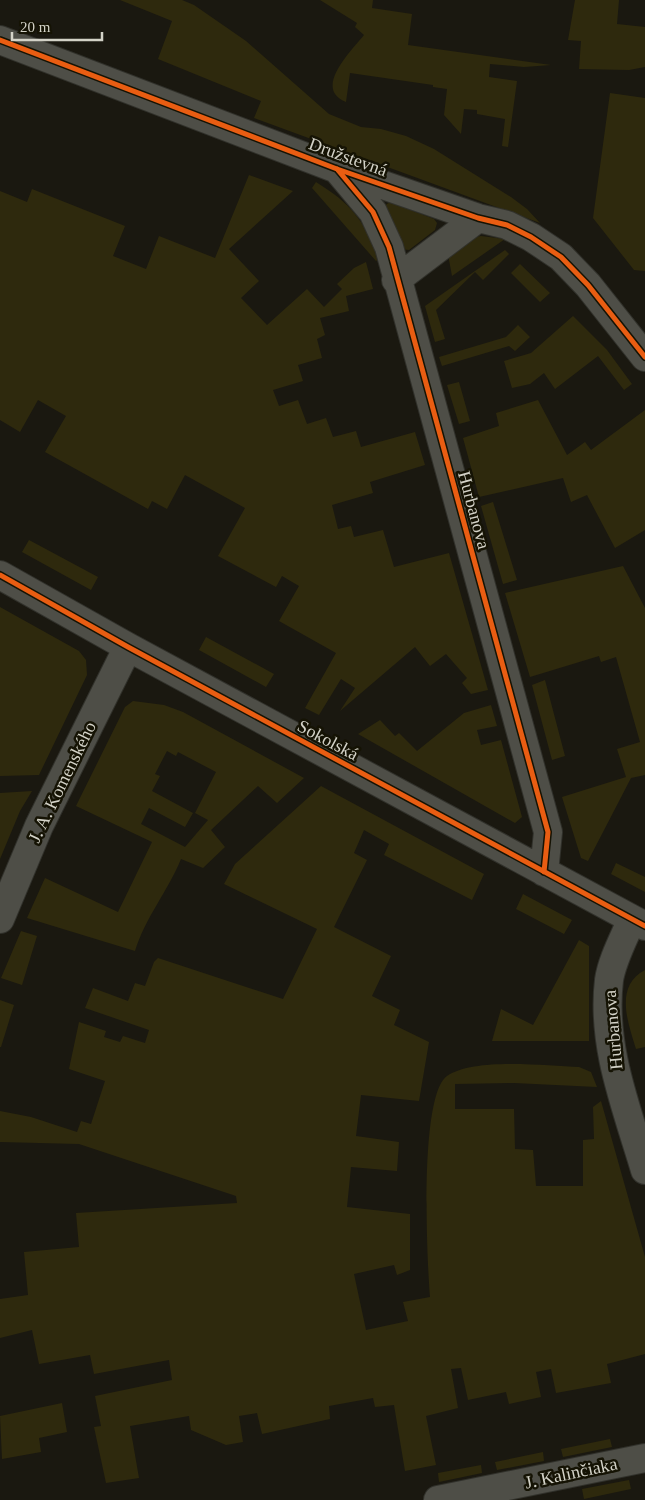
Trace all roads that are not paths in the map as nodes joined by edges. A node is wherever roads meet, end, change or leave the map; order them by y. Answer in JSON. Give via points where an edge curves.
{"nodes":[{"id":1,"x":0,"y":40,"type":"edge"},
{"id":2,"x":337,"y":169,"type":"junction"},
{"id":3,"x":478,"y":218,"type":"junction"},
{"id":4,"x":396,"y":280,"type":"junction"},
{"id":5,"x":645,"y":358,"type":"edge"},
{"id":6,"x":0,"y":575,"type":"edge"},
{"id":7,"x":128,"y":647,"type":"junction"},
{"id":8,"x":544,"y":872,"type":"junction"},
{"id":9,"x":0,"y":919,"type":"edge"},
{"id":10,"x":638,"y":923,"type":"edge"},
{"id":11,"x":645,"y":1170,"type":"edge"},
{"id":12,"x":645,"y":1458,"type":"edge"},
{"id":13,"x":438,"y":1500,"type":"edge"}],
"edges":[{"from":1,"to":2,"type":"street","name":"Družstevná"},
{"from":2,"to":3,"type":"street","name":"Družstevná"},
{"from":2,"to":4,"type":"street","name":"Hurbanova","via":[[373,212],[389,247]]},
{"from":3,"to":4,"type":"street"},
{"from":3,"to":5,"type":"street","name":"Družstevná","via":[[507,225],[561,257],[588,284]]},
{"from":4,"to":8,"type":"street","name":"Hurbanova","via":[[548,832]]},
{"from":6,"to":7,"type":"street","name":"Sokolská"},
{"from":7,"to":8,"type":"street","name":"Sokolská"},
{"from":7,"to":9,"type":"street","name":"J. A. Komenského","via":[[39,826]]},
{"from":8,"to":10,"type":"street","name":"Sokolská"},
{"from":10,"to":11,"type":"street","name":"Hurbanova","via":[[609,979],[609,1015],[613,1063]]},
{"from":12,"to":13,"type":"street","name":"J. Kalinčiaka"}]}
